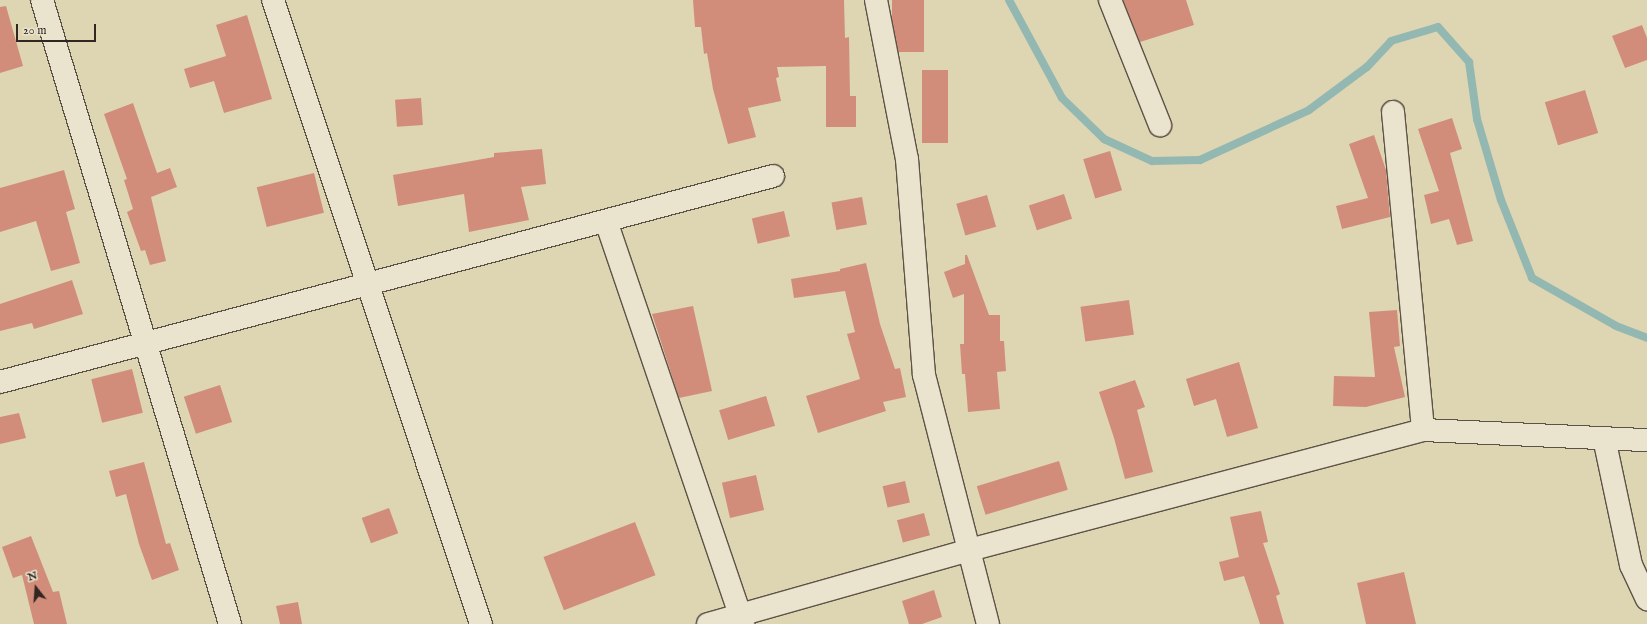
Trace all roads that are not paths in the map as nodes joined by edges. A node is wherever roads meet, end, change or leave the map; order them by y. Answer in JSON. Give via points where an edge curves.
{"nodes":[{"id":1,"x":42,"y":0,"type":"edge"},
{"id":2,"x":273,"y":0,"type":"edge"},
{"id":3,"x":876,"y":0,"type":"edge"},
{"id":4,"x":1110,"y":0,"type":"edge"},
{"id":5,"x":1394,"y":112,"type":"dead end"},
{"id":6,"x":1160,"y":125,"type":"dead end"},
{"id":7,"x":773,"y":176,"type":"dead end"},
{"id":8,"x":606,"y":221,"type":"junction"},
{"id":9,"x":368,"y":284,"type":"junction"},
{"id":10,"x":145,"y":344,"type":"junction"},
{"id":11,"x":0,"y":382,"type":"edge"},
{"id":12,"x":1423,"y":430,"type":"junction"},
{"id":13,"x":1604,"y":438,"type":"junction"},
{"id":14,"x":1647,"y":440,"type":"edge"},
{"id":15,"x":969,"y":550,"type":"junction"},
{"id":16,"x":1647,"y":600,"type":"edge"},
{"id":17,"x":741,"y":620,"type":"edge"},
{"id":18,"x":230,"y":624,"type":"edge"},
{"id":19,"x":481,"y":624,"type":"edge"},
{"id":20,"x":708,"y":624,"type":"edge"},
{"id":21,"x":988,"y":624,"type":"edge"}],
"edges":[{"from":1,"to":10,"type":"street"},
{"from":2,"to":9,"type":"street"},
{"from":3,"to":15,"type":"street","via":[[907,159],[924,375]]},
{"from":4,"to":6,"type":"street"},
{"from":5,"to":12,"type":"street"},
{"from":7,"to":8,"type":"street"},
{"from":8,"to":9,"type":"street"},
{"from":8,"to":17,"type":"street"},
{"from":9,"to":10,"type":"street"},
{"from":9,"to":19,"type":"street"},
{"from":10,"to":11,"type":"street"},
{"from":10,"to":18,"type":"street"},
{"from":12,"to":13,"type":"street"},
{"from":12,"to":15,"type":"street"},
{"from":13,"to":14,"type":"street"},
{"from":13,"to":16,"type":"street","via":[[1631,565]]},
{"from":15,"to":17,"type":"street"},
{"from":15,"to":21,"type":"street"},
{"from":17,"to":20,"type":"street"}]}
